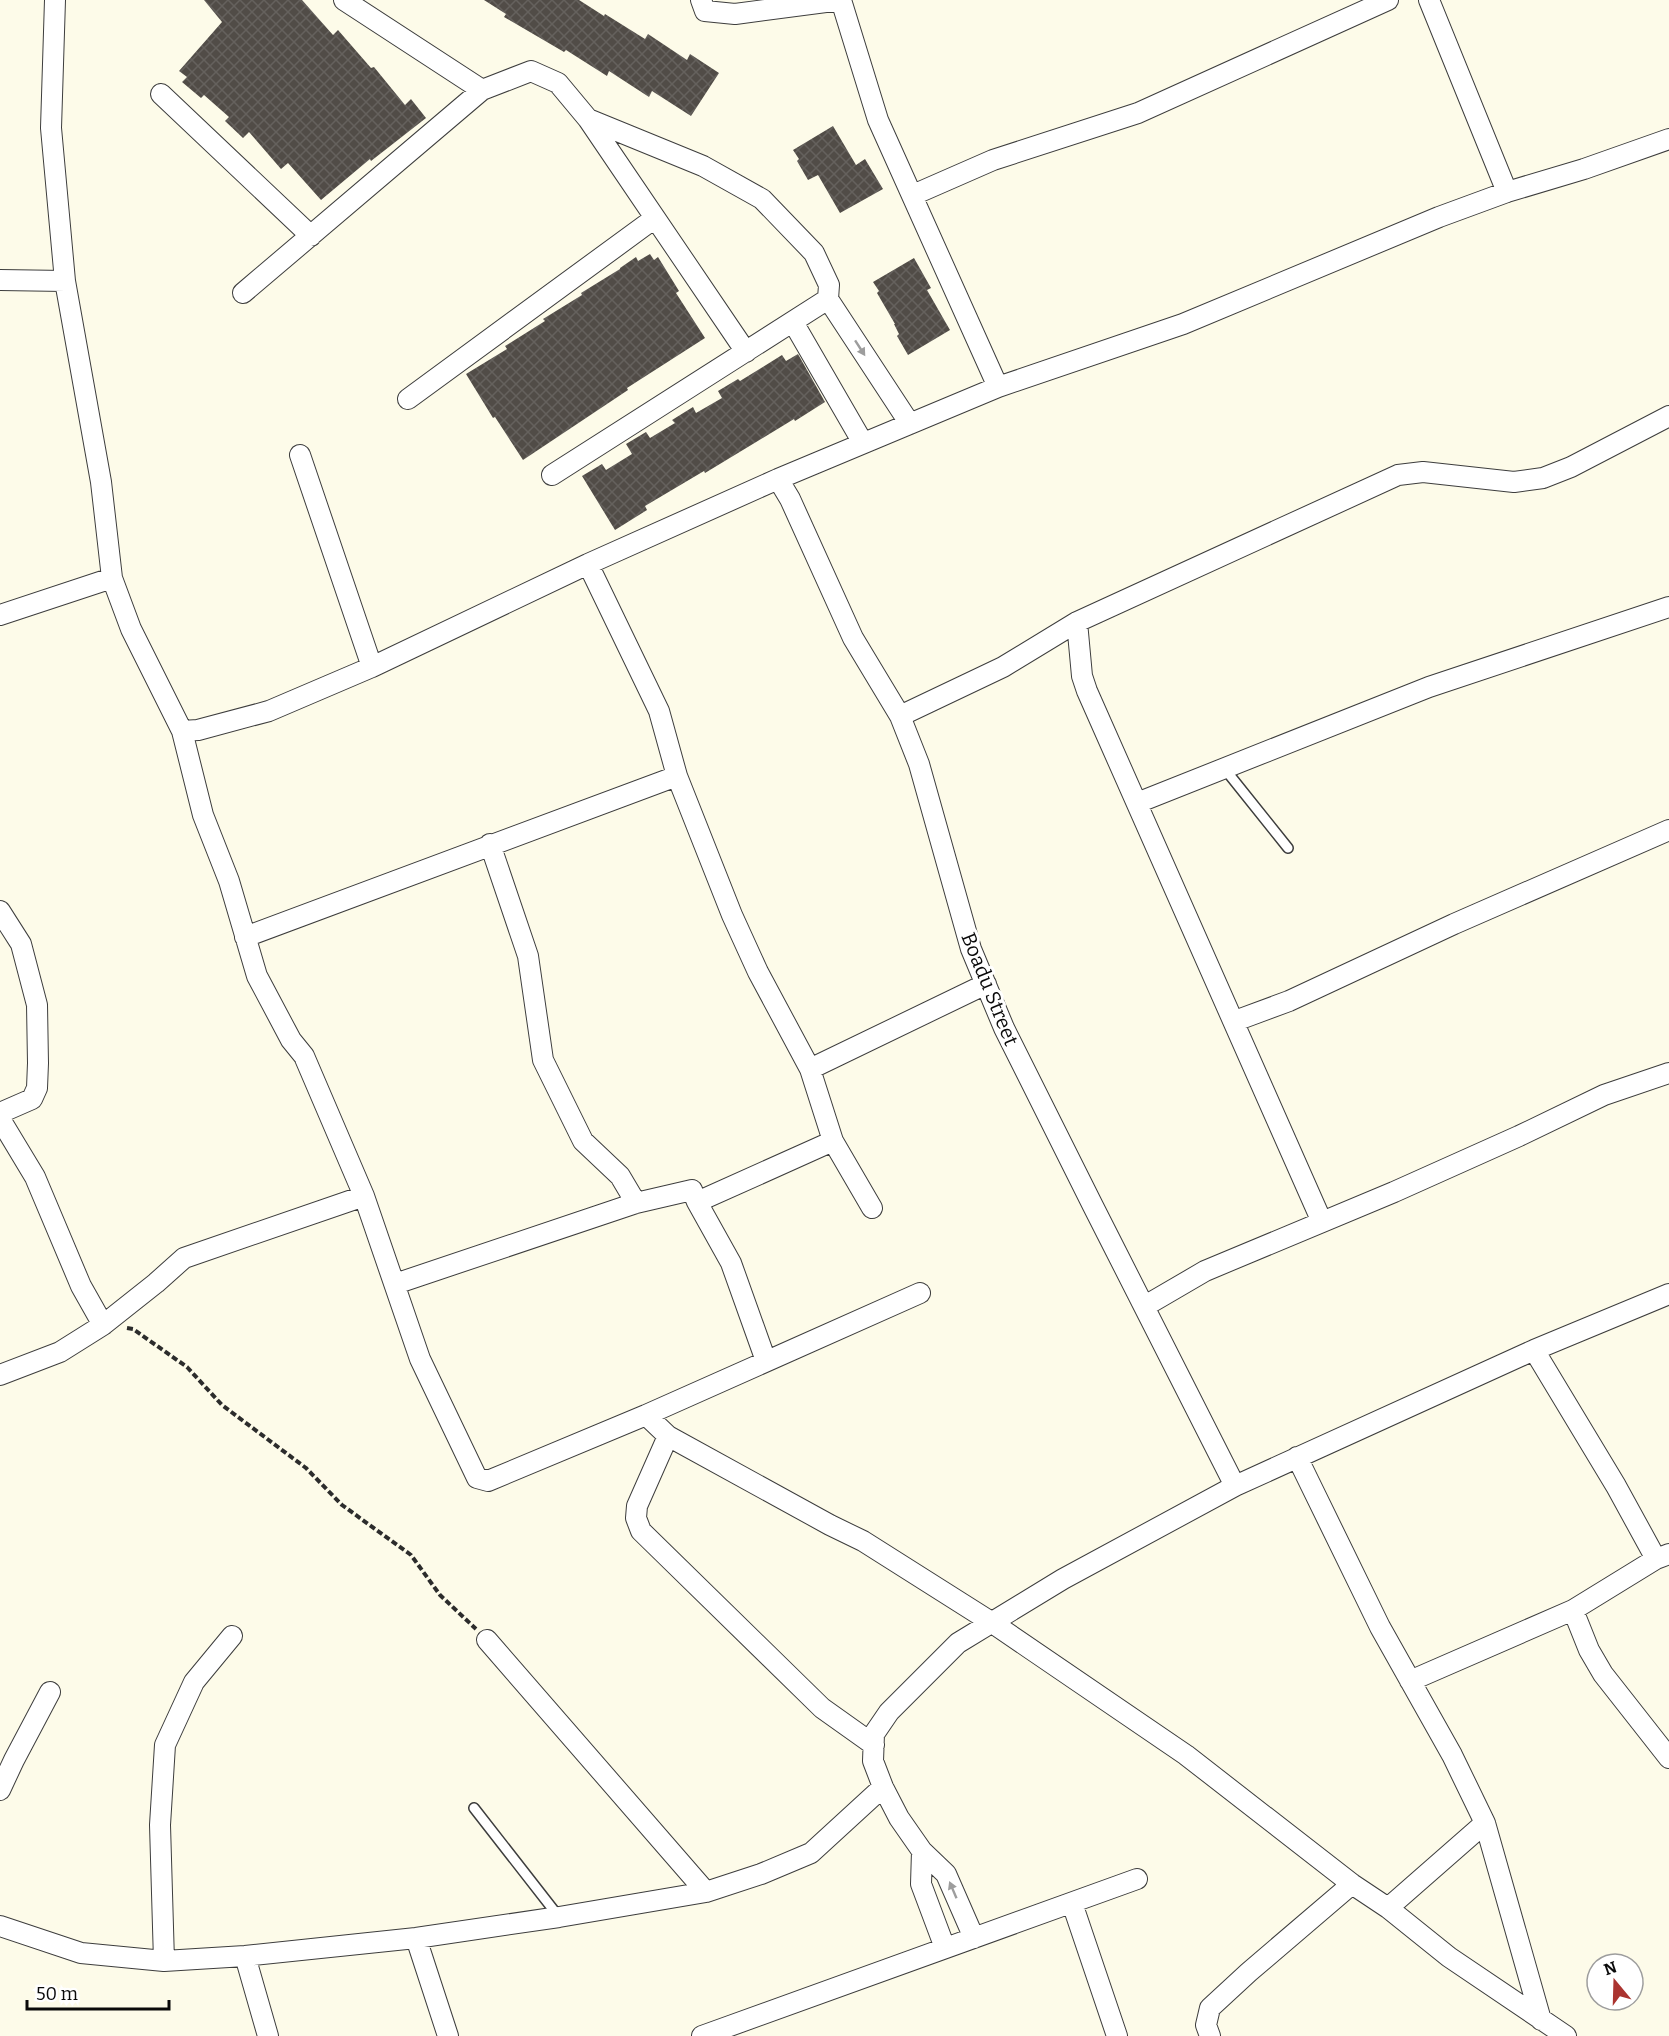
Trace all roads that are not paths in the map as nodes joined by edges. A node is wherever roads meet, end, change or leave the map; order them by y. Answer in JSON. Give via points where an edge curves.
{"nodes":[{"id":1,"x":55,"y":0,"type":"edge"},
{"id":2,"x":344,"y":0,"type":"edge"},
{"id":3,"x":701,"y":0,"type":"edge"},
{"id":4,"x":841,"y":0,"type":"edge"},
{"id":5,"x":1388,"y":0,"type":"edge"},
{"id":6,"x":1429,"y":0,"type":"edge"},
{"id":7,"x":482,"y":90,"type":"junction"},
{"id":8,"x":161,"y":94,"type":"dead end"},
{"id":9,"x":588,"y":119,"type":"junction"},
{"id":10,"x":1669,"y":139,"type":"edge"},
{"id":11,"x":1507,"y":192,"type":"junction"},
{"id":12,"x":913,"y":195,"type":"junction"},
{"id":13,"x":655,"y":218,"type":"junction"},
{"id":14,"x":311,"y":236,"type":"junction"},
{"id":15,"x":0,"y":280,"type":"edge"},
{"id":16,"x":65,"y":281,"type":"junction"},
{"id":17,"x":243,"y":293,"type":"dead end"},
{"id":18,"x":828,"y":299,"type":"junction"},
{"id":19,"x":793,"y":322,"type":"junction"},
{"id":20,"x":746,"y":352,"type":"junction"},
{"id":21,"x":998,"y":387,"type":"junction"},
{"id":22,"x":408,"y":399,"type":"dead end"},
{"id":23,"x":1669,"y":416,"type":"edge"},
{"id":24,"x":910,"y":424,"type":"junction"},
{"id":25,"x":863,"y":443,"type":"junction"},
{"id":26,"x":300,"y":455,"type":"dead end"},
{"id":27,"x":552,"y":476,"type":"dead end"},
{"id":28,"x":778,"y":479,"type":"junction"},
{"id":29,"x":588,"y":564,"type":"junction"},
{"id":30,"x":112,"y":578,"type":"junction"},
{"id":31,"x":1669,"y":607,"type":"edge"},
{"id":32,"x":0,"y":615,"type":"edge"},
{"id":33,"x":1077,"y":622,"type":"junction"},
{"id":34,"x":372,"y":667,"type":"junction"},
{"id":35,"x":900,"y":716,"type":"junction"},
{"id":36,"x":182,"y":731,"type":"junction"},
{"id":37,"x":1224,"y":768,"type":"junction"},
{"id":38,"x":676,"y":776,"type":"junction"},
{"id":39,"x":1137,"y":803,"type":"junction"},
{"id":40,"x":1669,"y":830,"type":"edge"},
{"id":41,"x":490,"y":844,"type":"junction"},
{"id":42,"x":1288,"y":848,"type":"dead end"},
{"id":43,"x":0,"y":911,"type":"edge"},
{"id":44,"x":245,"y":937,"type":"junction"},
{"id":45,"x":986,"y":984,"type":"junction"},
{"id":46,"x":1234,"y":1021,"type":"junction"},
{"id":47,"x":810,"y":1069,"type":"junction"},
{"id":48,"x":1669,"y":1073,"type":"edge"},
{"id":49,"x":1,"y":1120,"type":"edge"},
{"id":50,"x":833,"y":1141,"type":"junction"},
{"id":51,"x":364,"y":1196,"type":"junction"},
{"id":52,"x":697,"y":1202,"type":"junction"},
{"id":53,"x":636,"y":1203,"type":"junction"},
{"id":54,"x":872,"y":1208,"type":"dead end"},
{"id":55,"x":1322,"y":1222,"type":"junction"},
{"id":56,"x":395,"y":1284,"type":"junction"},
{"id":57,"x":920,"y":1293,"type":"dead end"},
{"id":58,"x":1669,"y":1294,"type":"edge"},
{"id":59,"x":1145,"y":1306,"type":"junction"},
{"id":60,"x":103,"y":1325,"type":"junction"},
{"id":61,"x":1534,"y":1350,"type":"junction"},
{"id":62,"x":766,"y":1361,"type":"junction"},
{"id":63,"x":0,"y":1375,"type":"edge"},
{"id":64,"x":646,"y":1415,"type":"junction"},
{"id":65,"x":669,"y":1436,"type":"junction"},
{"id":66,"x":1297,"y":1457,"type":"junction"},
{"id":67,"x":1235,"y":1486,"type":"junction"},
{"id":68,"x":1663,"y":1557,"type":"edge"},
{"id":69,"x":1573,"y":1610,"type":"junction"},
{"id":70,"x":991,"y":1622,"type":"junction"},
{"id":71,"x":232,"y":1635,"type":"dead end"},
{"id":72,"x":487,"y":1640,"type":"road end"},
{"id":73,"x":1410,"y":1681,"type":"junction"},
{"id":74,"x":50,"y":1692,"type":"dead end"},
{"id":75,"x":874,"y":1745,"type":"junction"},
{"id":76,"x":1669,"y":1758,"type":"edge"},
{"id":77,"x":883,"y":1787,"type":"junction"},
{"id":78,"x":0,"y":1790,"type":"edge"},
{"id":79,"x":474,"y":1808,"type":"dead end"},
{"id":80,"x":1485,"y":1823,"type":"junction"},
{"id":81,"x":922,"y":1851,"type":"junction"},
{"id":82,"x":1137,"y":1879,"type":"dead end"},
{"id":83,"x":1352,"y":1884,"type":"junction"},
{"id":84,"x":706,"y":1892,"type":"junction"},
{"id":85,"x":1072,"y":1903,"type":"junction"},
{"id":86,"x":1388,"y":1908,"type":"junction"},
{"id":87,"x":560,"y":1917,"type":"junction"},
{"id":88,"x":0,"y":1926,"type":"edge"},
{"id":89,"x":416,"y":1938,"type":"junction"},
{"id":90,"x":974,"y":1938,"type":"junction"},
{"id":91,"x":945,"y":1948,"type":"junction"},
{"id":92,"x":245,"y":1956,"type":"junction"},
{"id":93,"x":164,"y":1961,"type":"junction"},
{"id":94,"x":1541,"y":2020,"type":"junction"},
{"id":95,"x":268,"y":2036,"type":"edge"},
{"id":96,"x":448,"y":2036,"type":"edge"},
{"id":97,"x":702,"y":2036,"type":"edge"},
{"id":98,"x":1117,"y":2036,"type":"edge"},
{"id":99,"x":1210,"y":2036,"type":"edge"},
{"id":100,"x":1566,"y":2036,"type":"edge"}],
"edges":[{"from":1,"to":16,"type":"street","via":[[51,128]]},
{"from":2,"to":7,"type":"street"},
{"from":3,"to":4,"type":"street","via":[[705,11],[735,14]]},
{"from":4,"to":12,"type":"street","via":[[878,120]]},
{"from":5,"to":12,"type":"street","via":[[1138,113],[993,160]]},
{"from":6,"to":11,"type":"street"},
{"from":7,"to":9,"type":"street","via":[[531,71],[558,83]]},
{"from":7,"to":14,"type":"street"},
{"from":8,"to":14,"type":"street"},
{"from":9,"to":13,"type":"street"},
{"from":9,"to":18,"type":"street","via":[[703,166],[762,199],[814,253],[829,285]]},
{"from":10,"to":11,"type":"street"},
{"from":11,"to":21,"type":"street","via":[[1183,324]]},
{"from":12,"to":21,"type":"street"},
{"from":13,"to":20,"type":"street"},
{"from":13,"to":22,"type":"street"},
{"from":14,"to":17,"type":"street"},
{"from":15,"to":16,"type":"street"},
{"from":16,"to":30,"type":"street","via":[[101,482]]},
{"from":18,"to":19,"type":"street"},
{"from":18,"to":24,"type":"street","one_way":true},
{"from":19,"to":20,"type":"street"},
{"from":19,"to":25,"type":"street"},
{"from":20,"to":27,"type":"street"},
{"from":21,"to":24,"type":"street"},
{"from":23,"to":33,"type":"street","via":[[1543,478],[1514,482],[1423,472],[1398,475]]},
{"from":24,"to":25,"type":"street"},
{"from":25,"to":28,"type":"street"},
{"from":26,"to":34,"type":"street"},
{"from":28,"to":29,"type":"street"},
{"from":28,"to":35,"type":"street","name":"Boadu Street","via":[[853,638]]},
{"from":29,"to":34,"type":"street"},
{"from":29,"to":38,"type":"street","via":[[660,711]]},
{"from":30,"to":32,"type":"street"},
{"from":30,"to":36,"type":"street","via":[[131,629]]},
{"from":31,"to":37,"type":"street","via":[[1429,687]]},
{"from":33,"to":35,"type":"street","via":[[1003,667]]},
{"from":33,"to":39,"type":"street","via":[[1082,676]]},
{"from":34,"to":36,"type":"street","via":[[268,711]]},
{"from":35,"to":45,"type":"street","name":"Boadu Street","via":[[919,764],[971,949]]},
{"from":36,"to":44,"type":"street","via":[[203,815],[229,881]]},
{"from":37,"to":39,"type":"street"},
{"from":37,"to":42,"type":"lane"},
{"from":38,"to":41,"type":"street"},
{"from":38,"to":47,"type":"street","via":[[758,972]]},
{"from":39,"to":46,"type":"street"},
{"from":40,"to":46,"type":"street","via":[[1289,1001]]},
{"from":41,"to":44,"type":"street"},
{"from":41,"to":53,"type":"street","via":[[528,957],[543,1060],[583,1141],[620,1176]]},
{"from":43,"to":49,"type":"street","via":[[21,944],[37,1005],[38,1063],[37,1088],[32,1098]]},
{"from":44,"to":51,"type":"street","via":[[257,976],[291,1040],[304,1056]]},
{"from":45,"to":47,"type":"street"},
{"from":45,"to":59,"type":"street","name":"Boadu Street"},
{"from":46,"to":55,"type":"street"},
{"from":47,"to":50,"type":"street"},
{"from":48,"to":55,"type":"street","via":[[1604,1095]]},
{"from":49,"to":60,"type":"street","via":[[35,1177],[81,1286]]},
{"from":50,"to":52,"type":"street"},
{"from":50,"to":54,"type":"street"},
{"from":51,"to":56,"type":"street"},
{"from":51,"to":60,"type":"street","via":[[184,1258]]},
{"from":52,"to":53,"type":"street","via":[[692,1190]]},
{"from":52,"to":62,"type":"street","via":[[731,1263]]},
{"from":53,"to":56,"type":"street"},
{"from":55,"to":59,"type":"street","via":[[1205,1271]]},
{"from":56,"to":64,"type":"street","via":[[420,1359],[477,1478],[488,1481]]},
{"from":57,"to":62,"type":"street"},
{"from":58,"to":61,"type":"street"},
{"from":59,"to":67,"type":"street","name":"Boadu Street"},
{"from":60,"to":63,"type":"street","via":[[60,1353]]},
{"from":61,"to":66,"type":"street"},
{"from":61,"to":68,"type":"street"},
{"from":62,"to":64,"type":"street"},
{"from":64,"to":65,"type":"street"},
{"from":65,"to":70,"type":"street","via":[[863,1541]]},
{"from":65,"to":75,"type":"street","via":[[637,1506],[641,1531],[822,1707]]},
{"from":66,"to":67,"type":"street"},
{"from":66,"to":73,"type":"street"},
{"from":67,"to":70,"type":"street"},
{"from":68,"to":69,"type":"street"},
{"from":69,"to":73,"type":"street"},
{"from":69,"to":76,"type":"street","via":[[1603,1674]]},
{"from":70,"to":75,"type":"street","via":[[958,1643],[889,1712],[874,1734]]},
{"from":70,"to":83,"type":"street","via":[[1186,1755]]},
{"from":71,"to":93,"type":"street","via":[[194,1682],[165,1745],[159,1825]]},
{"from":72,"to":84,"type":"street"},
{"from":73,"to":80,"type":"street"},
{"from":74,"to":78,"type":"street"},
{"from":75,"to":77,"type":"street","via":[[873,1761]]},
{"from":77,"to":81,"type":"street"},
{"from":77,"to":84,"type":"street","via":[[811,1853]]},
{"from":79,"to":87,"type":"lane"},
{"from":80,"to":86,"type":"street"},
{"from":80,"to":94,"type":"street"},
{"from":90,"to":81,"type":"street","one_way":true,"via":[[946,1874]]},
{"from":81,"to":91,"type":"street","via":[[921,1884]]},
{"from":82,"to":85,"type":"street"},
{"from":83,"to":86,"type":"street"},
{"from":83,"to":99,"type":"street","via":[[1210,2008],[1206,2025]]},
{"from":84,"to":87,"type":"street"},
{"from":85,"to":90,"type":"street"},
{"from":85,"to":98,"type":"street"},
{"from":86,"to":94,"type":"street","via":[[1449,1957]]},
{"from":87,"to":89,"type":"street"},
{"from":88,"to":93,"type":"street","via":[[81,1953]]},
{"from":89,"to":92,"type":"street"},
{"from":89,"to":96,"type":"street"},
{"from":90,"to":91,"type":"street"},
{"from":91,"to":97,"type":"street"},
{"from":92,"to":93,"type":"street"},
{"from":92,"to":95,"type":"street"},
{"from":94,"to":100,"type":"street"}]}
